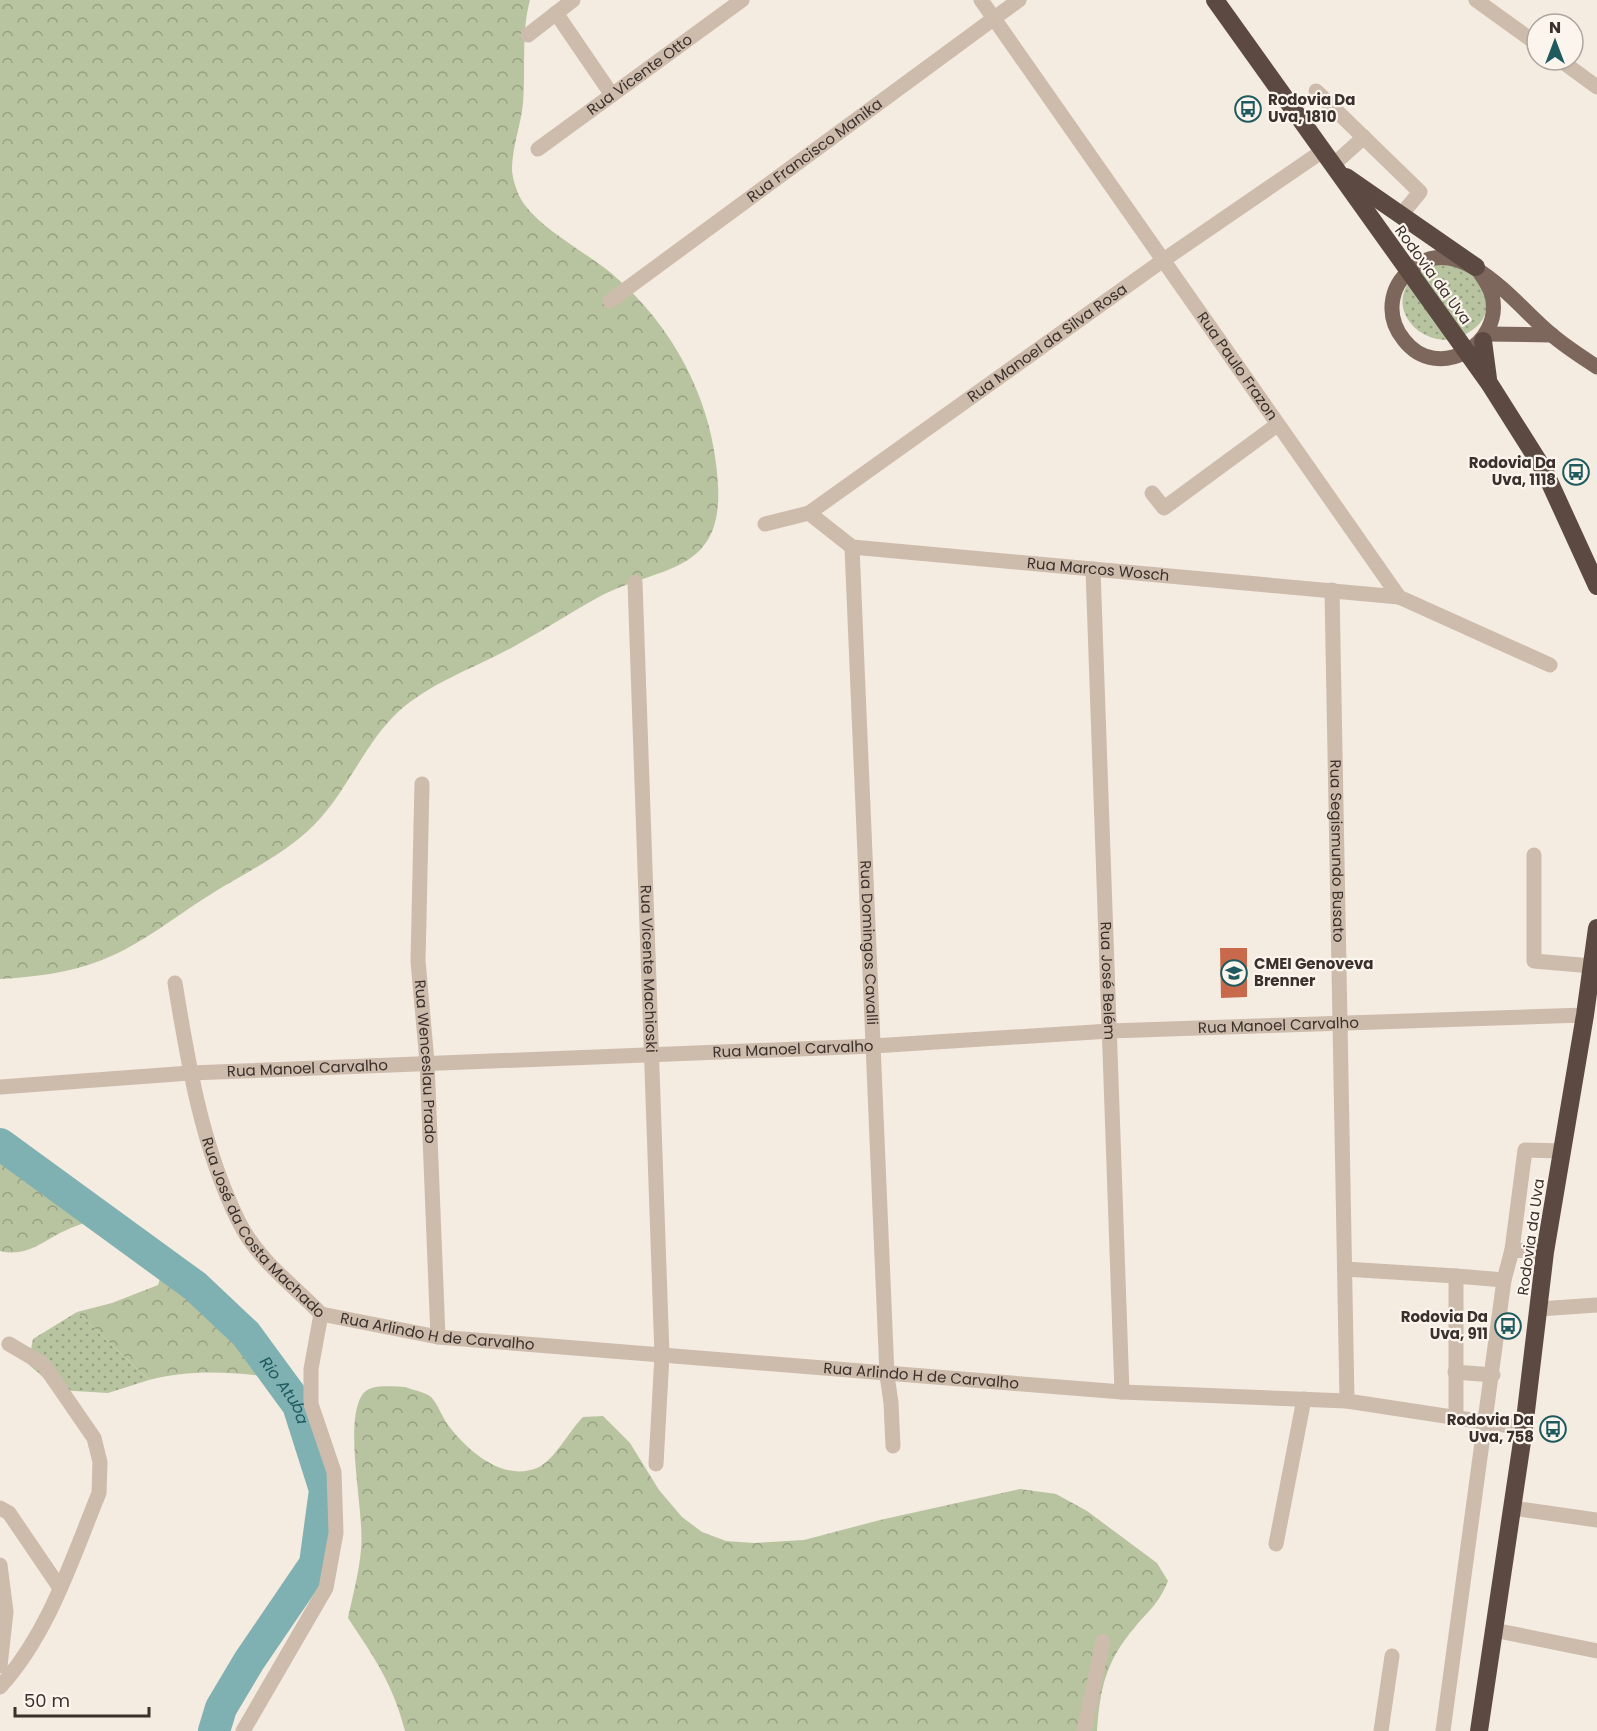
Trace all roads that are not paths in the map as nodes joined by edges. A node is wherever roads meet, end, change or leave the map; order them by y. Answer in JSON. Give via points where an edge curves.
{"nodes":[{"id":1,"x":573,"y":0,"type":"edge"},
{"id":2,"x":742,"y":0,"type":"edge"},
{"id":3,"x":981,"y":0,"type":"edge"},
{"id":4,"x":1018,"y":0,"type":"edge"},
{"id":5,"x":1215,"y":0,"type":"edge"},
{"id":6,"x":1476,"y":0,"type":"edge"},
{"id":7,"x":556,"y":13,"type":"junction"},
{"id":8,"x":994,"y":18,"type":"junction"},
{"id":9,"x":528,"y":35,"type":"dead end"},
{"id":10,"x":1525,"y":35,"type":"edge"},
{"id":11,"x":1576,"y":72,"type":"edge"},
{"id":12,"x":1597,"y":87,"type":"edge"},
{"id":13,"x":1316,"y":91,"type":"dead end"},
{"id":14,"x":612,"y":95,"type":"junction"},
{"id":15,"x":1364,"y":137,"type":"junction"},
{"id":16,"x":538,"y":149,"type":"dead end"},
{"id":17,"x":1331,"y":162,"type":"junction"},
{"id":18,"x":1401,"y":215,"type":"junction"},
{"id":19,"x":1162,"y":261,"type":"junction"},
{"id":20,"x":1476,"y":267,"type":"junction"},
{"id":21,"x":1407,"y":272,"type":"junction"},
{"id":22,"x":610,"y":301,"type":"dead end"},
{"id":23,"x":1552,"y":335,"type":"junction"},
{"id":24,"x":1485,"y":337,"type":"junction"},
{"id":25,"x":1467,"y":353,"type":"junction"},
{"id":26,"x":1597,"y":367,"type":"edge"},
{"id":27,"x":1489,"y":383,"type":"junction"},
{"id":28,"x":1277,"y":425,"type":"junction"},
{"id":29,"x":1152,"y":493,"type":"dead end"},
{"id":30,"x":809,"y":513,"type":"junction"},
{"id":31,"x":765,"y":524,"type":"dead end"},
{"id":32,"x":852,"y":547,"type":"junction"},
{"id":33,"x":1093,"y":569,"type":"junction"},
{"id":34,"x":635,"y":582,"type":"dead end"},
{"id":35,"x":1597,"y":586,"type":"edge"},
{"id":36,"x":1332,"y":590,"type":"junction"},
{"id":37,"x":1399,"y":597,"type":"junction"},
{"id":38,"x":1550,"y":665,"type":"dead end"},
{"id":39,"x":422,"y":784,"type":"dead end"},
{"id":40,"x":1534,"y":855,"type":"dead end"},
{"id":41,"x":1597,"y":927,"type":"edge"},
{"id":42,"x":1592,"y":966,"type":"junction"},
{"id":43,"x":175,"y":983,"type":"dead end"},
{"id":44,"x":1585,"y":1016,"type":"junction"},
{"id":45,"x":1340,"y":1023,"type":"junction"},
{"id":46,"x":1110,"y":1031,"type":"junction"},
{"id":47,"x":873,"y":1046,"type":"junction"},
{"id":48,"x":653,"y":1054,"type":"junction"},
{"id":49,"x":427,"y":1062,"type":"junction"},
{"id":50,"x":190,"y":1072,"type":"junction"},
{"id":51,"x":0,"y":1087,"type":"edge"},
{"id":52,"x":1562,"y":1151,"type":"junction"},
{"id":53,"x":1512,"y":1250,"type":"junction"},
{"id":54,"x":1545,"y":1252,"type":"junction"},
{"id":55,"x":1345,"y":1269,"type":"junction"},
{"id":56,"x":1456,"y":1276,"type":"junction"},
{"id":57,"x":1504,"y":1280,"type":"junction"},
{"id":58,"x":1597,"y":1305,"type":"edge"},
{"id":59,"x":1539,"y":1309,"type":"junction"},
{"id":60,"x":321,"y":1314,"type":"junction"},
{"id":61,"x":438,"y":1337,"type":"junction"},
{"id":62,"x":9,"y":1344,"type":"dead end"},
{"id":63,"x":662,"y":1355,"type":"junction"},
{"id":64,"x":1455,"y":1372,"type":"junction"},
{"id":65,"x":886,"y":1375,"type":"junction"},
{"id":66,"x":1493,"y":1375,"type":"junction"},
{"id":67,"x":1122,"y":1392,"type":"junction"},
{"id":68,"x":1304,"y":1399,"type":"junction"},
{"id":69,"x":1347,"y":1401,"type":"junction"},
{"id":70,"x":1456,"y":1418,"type":"junction"},
{"id":71,"x":1487,"y":1423,"type":"junction"},
{"id":72,"x":1524,"y":1428,"type":"junction"},
{"id":73,"x":893,"y":1446,"type":"dead end"},
{"id":74,"x":657,"y":1464,"type":"dead end"},
{"id":75,"x":0,"y":1508,"type":"edge"},
{"id":76,"x":1512,"y":1508,"type":"junction"},
{"id":77,"x":1597,"y":1520,"type":"edge"},
{"id":78,"x":1276,"y":1544,"type":"dead end"},
{"id":79,"x":0,"y":1565,"type":"edge"},
{"id":80,"x":60,"y":1588,"type":"junction"},
{"id":81,"x":1494,"y":1630,"type":"junction"},
{"id":82,"x":1103,"y":1641,"type":"dead end"},
{"id":83,"x":1597,"y":1651,"type":"edge"},
{"id":84,"x":1392,"y":1656,"type":"dead end"},
{"id":85,"x":0,"y":1666,"type":"edge"},
{"id":86,"x":0,"y":1687,"type":"edge"},
{"id":87,"x":243,"y":1731,"type":"edge"},
{"id":88,"x":1084,"y":1731,"type":"edge"},
{"id":89,"x":1381,"y":1731,"type":"edge"},
{"id":90,"x":1443,"y":1731,"type":"edge"},
{"id":91,"x":1479,"y":1731,"type":"edge"}],
"edges":[{"from":1,"to":7,"type":"street"},
{"from":2,"to":14,"type":"street","name":"Rua Vicente Otto"},
{"from":3,"to":8,"type":"street","name":"Rua Paulo Frazon"},
{"from":4,"to":8,"type":"street","name":"Rua Francisco Manika"},
{"from":5,"to":17,"type":"highway","name":"Rodovia da Uva"},
{"from":6,"to":10,"type":"street"},
{"from":7,"to":9,"type":"street"},
{"from":7,"to":14,"type":"street"},
{"from":8,"to":19,"type":"street","name":"Rua Paulo Frazon"},
{"from":8,"to":22,"type":"street","name":"Rua Francisco Manika"},
{"from":11,"to":12,"type":"street"},
{"from":13,"to":15,"type":"street"},
{"from":14,"to":16,"type":"street","name":"Rua Vicente Otto"},
{"from":15,"to":17,"type":"street","name":"Rua Manoel da Silva Rosa"},
{"from":15,"to":18,"type":"street","via":[[1420,192]]},
{"from":17,"to":18,"type":"highway"},
{"from":17,"to":19,"type":"street","name":"Rua Manoel da Silva Rosa"},
{"from":17,"to":21,"type":"highway","name":"Rodovia da Uva"},
{"from":18,"to":20,"type":"highway"},
{"from":19,"to":28,"type":"street","name":"Rua Paulo Frazon"},
{"from":19,"to":30,"type":"street","name":"Rua Manoel da Silva Rosa"},
{"from":20,"to":21,"type":"main road","via":[[1438,258],[1421,262]]},
{"from":20,"to":23,"type":"main road"},
{"from":20,"to":24,"type":"main road","via":[[1492,294],[1494,312]]},
{"from":21,"to":25,"type":"highway","name":"Rodovia da Uva"},
{"from":21,"to":25,"type":"main road","via":[[1398,284],[1392,314],[1405,342],[1432,358]]},
{"from":23,"to":24,"type":"main road"},
{"from":23,"to":26,"type":"main road"},
{"from":24,"to":25,"type":"main road"},
{"from":24,"to":27,"type":"highway"},
{"from":25,"to":27,"type":"highway","name":"Rodovia da Uva"},
{"from":27,"to":35,"type":"highway","name":"Rodovia da Uva","via":[[1544,470]]},
{"from":28,"to":29,"type":"street","via":[[1164,508]]},
{"from":28,"to":37,"type":"street","name":"Rua Paulo Frazon"},
{"from":30,"to":31,"type":"street","name":"Rua Manoel da Silva Rosa"},
{"from":30,"to":32,"type":"street"},
{"from":32,"to":33,"type":"street","name":"Rua Marcos Wosch"},
{"from":32,"to":47,"type":"street","name":"Rua Domingos Cavalli"},
{"from":33,"to":36,"type":"street","name":"Rua Marcos Wosch"},
{"from":33,"to":46,"type":"street","name":"Rua José Belém"},
{"from":34,"to":48,"type":"street","name":"Rua Vicente Machioski"},
{"from":36,"to":37,"type":"street","name":"Rua Marcos Wosch"},
{"from":36,"to":45,"type":"street","name":"Rua Segismundo Busato"},
{"from":37,"to":38,"type":"street"},
{"from":39,"to":49,"type":"street","name":"Rua Wenceslau Prado","via":[[418,961]]},
{"from":40,"to":42,"type":"street","via":[[1534,962]]},
{"from":41,"to":42,"type":"highway","name":"Rodovia da Uva"},
{"from":42,"to":44,"type":"highway","name":"Rodovia da Uva"},
{"from":43,"to":50,"type":"street","name":"Rua José da Costa Machado"},
{"from":44,"to":45,"type":"street","name":"Rua Manoel Carvalho"},
{"from":44,"to":52,"type":"highway","name":"Rodovia da Uva"},
{"from":45,"to":46,"type":"street","name":"Rua Manoel Carvalho"},
{"from":45,"to":55,"type":"street","name":"Rua Segismundo Busato"},
{"from":46,"to":47,"type":"street","name":"Rua Manoel Carvalho"},
{"from":46,"to":67,"type":"street","name":"Rua José Belém"},
{"from":47,"to":48,"type":"street","name":"Rua Manoel Carvalho"},
{"from":47,"to":65,"type":"street","name":"Rua Domingos Cavalli"},
{"from":48,"to":49,"type":"street","name":"Rua Manoel Carvalho"},
{"from":48,"to":63,"type":"street","name":"Rua Vicente Machioski"},
{"from":49,"to":50,"type":"street","name":"Rua Manoel Carvalho"},
{"from":49,"to":61,"type":"street","name":"Rua Wenceslau Prado"},
{"from":50,"to":51,"type":"street","name":"Rua Manoel Carvalho"},
{"from":50,"to":60,"type":"street","name":"Rua José da Costa Machado","via":[[215,1160],[239,1223],[270,1265]]},
{"from":52,"to":53,"type":"street","via":[[1525,1150]]},
{"from":52,"to":54,"type":"highway","name":"Rodovia da Uva"},
{"from":53,"to":54,"type":"street"},
{"from":53,"to":57,"type":"street"},
{"from":54,"to":59,"type":"highway","name":"Rodovia da Uva"},
{"from":55,"to":56,"type":"street"},
{"from":55,"to":69,"type":"street","name":"Rua Segismundo Busato"},
{"from":56,"to":57,"type":"street"},
{"from":56,"to":64,"type":"street"},
{"from":57,"to":66,"type":"street"},
{"from":58,"to":59,"type":"street"},
{"from":59,"to":72,"type":"highway","name":"Rodovia da Uva"},
{"from":60,"to":61,"type":"street","name":"Rua Arlindo H de Carvalho"},
{"from":60,"to":87,"type":"street","name":"Rua José da Costa Machado","via":[[311,1369],[311,1404],[334,1472],[336,1533],[326,1588]]},
{"from":61,"to":63,"type":"street","name":"Rua Arlindo H de Carvalho"},
{"from":62,"to":80,"type":"street","via":[[43,1364],[94,1438],[98,1450],[99,1492]]},
{"from":63,"to":65,"type":"street","name":"Rua Arlindo H de Carvalho"},
{"from":63,"to":74,"type":"street","name":"Rua Vicente Machioski"},
{"from":64,"to":66,"type":"street"},
{"from":64,"to":70,"type":"street"},
{"from":65,"to":67,"type":"street","name":"Rua Arlindo H de Carvalho"},
{"from":65,"to":73,"type":"street","name":"Rua Domingos Cavalli"},
{"from":66,"to":71,"type":"street"},
{"from":67,"to":68,"type":"street","name":"Rua Arlindo H de Carvalho"},
{"from":68,"to":69,"type":"street","name":"Rua Arlindo H de Carvalho"},
{"from":68,"to":78,"type":"street"},
{"from":69,"to":70,"type":"street","name":"Rua Arlindo H de Carvalho"},
{"from":70,"to":71,"type":"street","name":"Rua Arlindo H de Carvalho"},
{"from":71,"to":72,"type":"street","name":"Rua Arlindo H de Carvalho"},
{"from":71,"to":90,"type":"street"},
{"from":72,"to":76,"type":"highway","name":"Rodovia da Uva"},
{"from":75,"to":80,"type":"street","via":[[9,1513]]},
{"from":76,"to":77,"type":"street"},
{"from":76,"to":81,"type":"highway","name":"Rodovia da Uva"},
{"from":79,"to":85,"type":"street","via":[[6,1612]]},
{"from":80,"to":86,"type":"street","via":[[31,1647]]},
{"from":81,"to":83,"type":"street"},
{"from":81,"to":91,"type":"highway","name":"Rodovia da Uva"},
{"from":82,"to":88,"type":"street"},
{"from":84,"to":89,"type":"street"}]}
